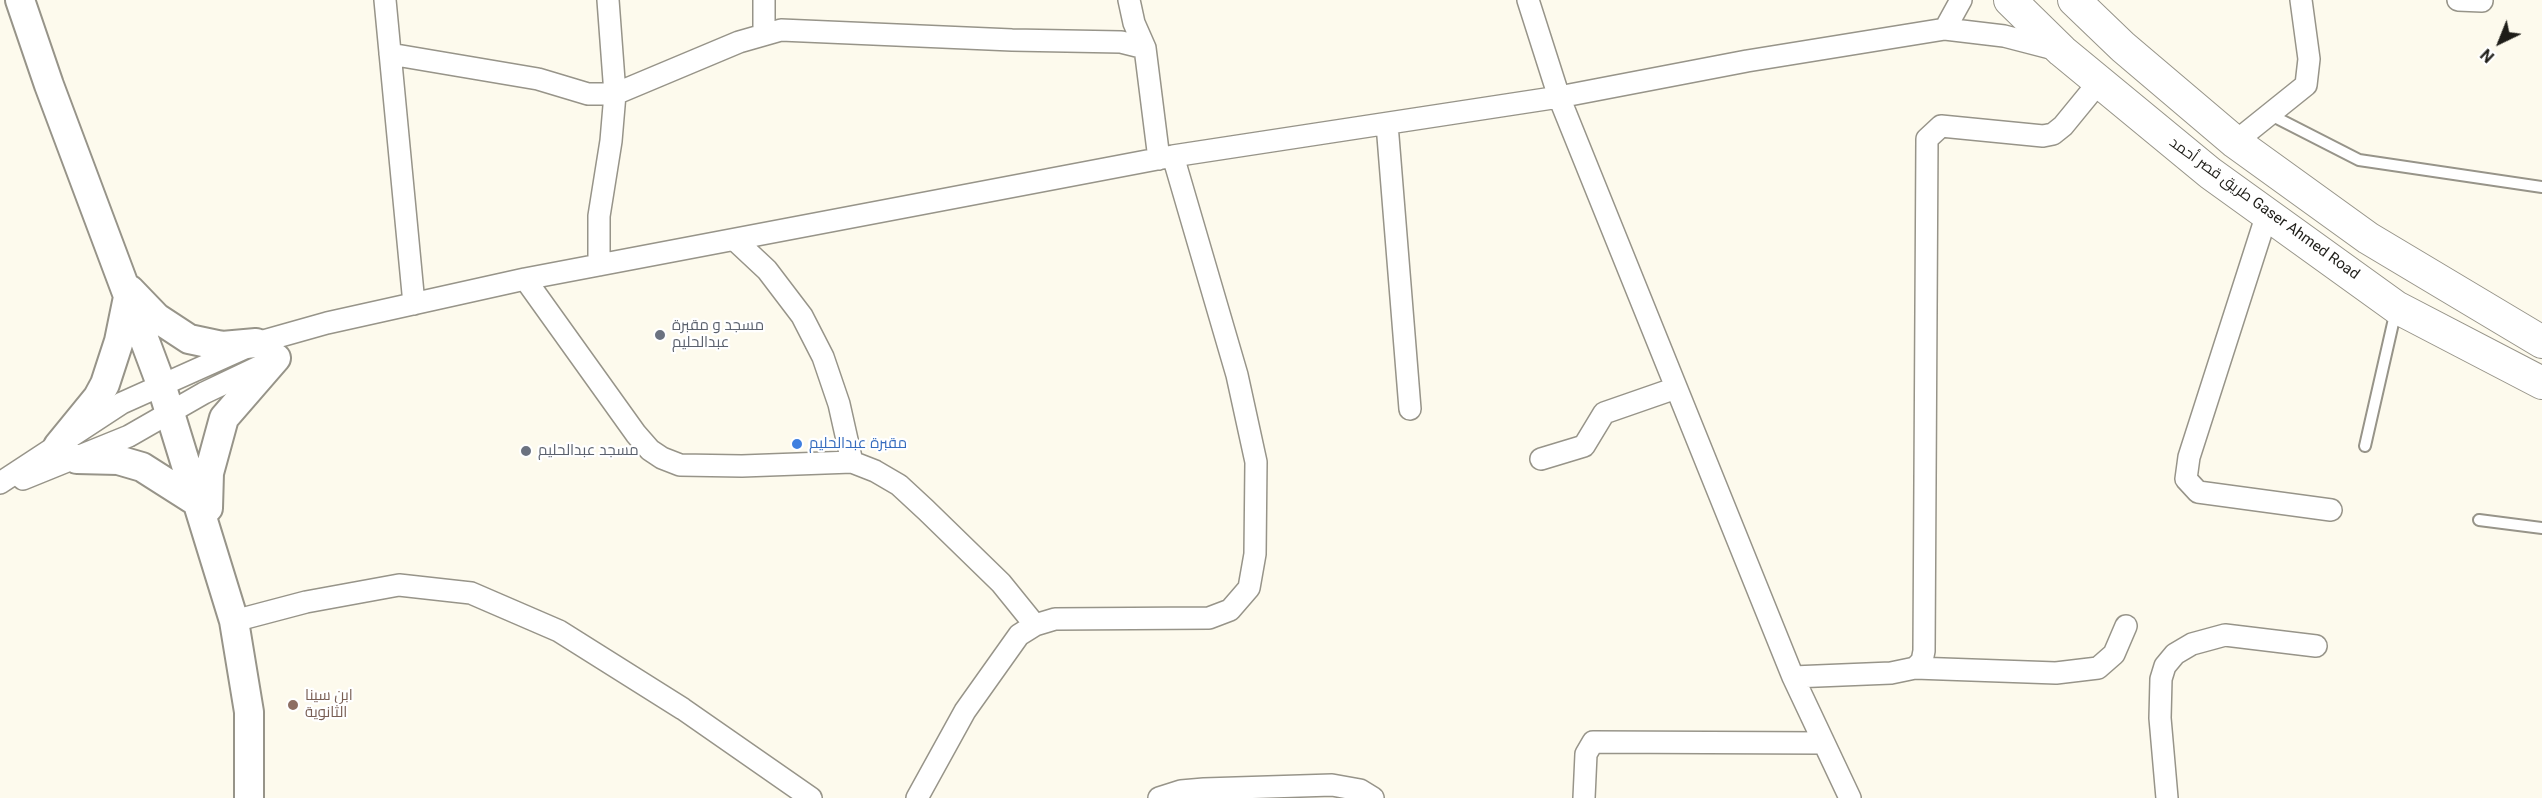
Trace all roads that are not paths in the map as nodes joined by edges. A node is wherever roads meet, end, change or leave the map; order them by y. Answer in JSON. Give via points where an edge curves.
{"nodes":[{"id":1,"x":20,"y":0,"type":"edge"},
{"id":2,"x":385,"y":0,"type":"edge"},
{"id":3,"x":608,"y":0,"type":"edge"},
{"id":4,"x":764,"y":0,"type":"edge"},
{"id":5,"x":1129,"y":0,"type":"edge"},
{"id":6,"x":1528,"y":0,"type":"edge"},
{"id":7,"x":1961,"y":0,"type":"edge"},
{"id":8,"x":2010,"y":0,"type":"edge"},
{"id":9,"x":2074,"y":0,"type":"edge"},
{"id":10,"x":2301,"y":0,"type":"edge"},
{"id":11,"x":2458,"y":0,"type":"edge"},
{"id":12,"x":2482,"y":1,"type":"edge"},
{"id":13,"x":1945,"y":29,"type":"junction"},
{"id":14,"x":764,"y":32,"type":"junction"},
{"id":15,"x":1145,"y":48,"type":"junction"},
{"id":16,"x":2062,"y":51,"type":"junction"},
{"id":17,"x":390,"y":54,"type":"junction"},
{"id":18,"x":2099,"y":82,"type":"junction"},
{"id":19,"x":615,"y":94,"type":"junction"},
{"id":20,"x":1559,"y":97,"type":"junction"},
{"id":21,"x":2269,"y":114,"type":"junction"},
{"id":22,"x":1387,"y":124,"type":"junction"},
{"id":23,"x":2235,"y":142,"type":"junction"},
{"id":24,"x":1166,"y":158,"type":"junction"},
{"id":25,"x":2542,"y":188,"type":"edge"},
{"id":26,"x":2267,"y":214,"type":"junction"},
{"id":27,"x":736,"y":241,"type":"junction"},
{"id":28,"x":599,"y":265,"type":"junction"},
{"id":29,"x":525,"y":279,"type":"junction"},
{"id":30,"x":125,"y":290,"type":"junction"},
{"id":31,"x":414,"y":304,"type":"junction"},
{"id":32,"x":2396,"y":307,"type":"junction"},
{"id":33,"x":2542,"y":342,"type":"edge"},
{"id":34,"x":266,"y":351,"type":"junction"},
{"id":35,"x":2542,"y":383,"type":"edge"},
{"id":36,"x":161,"y":384,"type":"junction"},
{"id":37,"x":1676,"y":388,"type":"junction"},
{"id":38,"x":1410,"y":409,"type":"dead end"},
{"id":39,"x":171,"y":412,"type":"junction"},
{"id":40,"x":2365,"y":446,"type":"dead end"},
{"id":41,"x":68,"y":452,"type":"junction"},
{"id":42,"x":1541,"y":459,"type":"dead end"},
{"id":43,"x":852,"y":462,"type":"junction"},
{"id":44,"x":0,"y":485,"type":"edge"},
{"id":45,"x":197,"y":502,"type":"junction"},
{"id":46,"x":2331,"y":510,"type":"dead end"},
{"id":47,"x":2479,"y":520,"type":"dead end"},
{"id":48,"x":2542,"y":528,"type":"edge"},
{"id":49,"x":208,"y":537,"type":"junction"},
{"id":50,"x":234,"y":621,"type":"junction"},
{"id":51,"x":1035,"y":624,"type":"junction"},
{"id":52,"x":2126,"y":626,"type":"dead end"},
{"id":53,"x":2316,"y":646,"type":"dead end"},
{"id":54,"x":1915,"y":668,"type":"junction"},
{"id":55,"x":1793,"y":677,"type":"junction"},
{"id":56,"x":1824,"y":743,"type":"junction"},
{"id":57,"x":249,"y":798,"type":"edge"},
{"id":58,"x":811,"y":798,"type":"edge"},
{"id":59,"x":917,"y":798,"type":"edge"},
{"id":60,"x":1159,"y":798,"type":"edge"},
{"id":61,"x":1373,"y":798,"type":"edge"},
{"id":62,"x":1584,"y":798,"type":"edge"},
{"id":63,"x":1850,"y":798,"type":"edge"},
{"id":64,"x":2167,"y":798,"type":"edge"}],
"edges":[{"from":1,"to":30,"type":"street"},
{"from":2,"to":17,"type":"street"},
{"from":3,"to":19,"type":"street"},
{"from":4,"to":14,"type":"street"},
{"from":5,"to":15,"type":"street"},
{"from":6,"to":20,"type":"street"},
{"from":7,"to":13,"type":"street"},
{"from":8,"to":16,"type":"main road","name":"طريق قصر أحمد Gaser Ahmed Road"},
{"from":9,"to":23,"type":"main road"},
{"from":10,"to":21,"type":"street","via":[[2308,78],[2300,91]]},
{"from":11,"to":12,"type":"street"},
{"from":13,"to":16,"type":"street","via":[[2004,36]]},
{"from":13,"to":20,"type":"street"},
{"from":14,"to":15,"type":"street","via":[[1121,42]]},
{"from":14,"to":19,"type":"street"},
{"from":15,"to":24,"type":"street"},
{"from":16,"to":18,"type":"main road","name":"طريق قصر أحمد Gaser Ahmed Road"},
{"from":17,"to":19,"type":"street","via":[[538,79],[588,94]]},
{"from":17,"to":31,"type":"street"},
{"from":18,"to":26,"type":"main road","name":"طريق قصر أحمد Gaser Ahmed Road"},
{"from":18,"to":54,"type":"street","via":[[2052,134],[1941,126],[1927,138],[1924,651]]},
{"from":19,"to":28,"type":"street","via":[[599,216]]},
{"from":20,"to":22,"type":"street"},
{"from":20,"to":37,"type":"street"},
{"from":21,"to":23,"type":"street"},
{"from":21,"to":25,"type":"lane","via":[[2359,160]]},
{"from":22,"to":24,"type":"street"},
{"from":22,"to":38,"type":"street"},
{"from":23,"to":33,"type":"main road","via":[[2368,238]]},
{"from":24,"to":27,"type":"street"},
{"from":24,"to":51,"type":"street","via":[[1237,375],[1256,462],[1255,554],[1249,588],[1230,610],[1209,618],[1055,619]]},
{"from":26,"to":32,"type":"main road","name":"طريق قصر أحمد Gaser Ahmed Road"},
{"from":26,"to":46,"type":"street","via":[[2188,457],[2186,479],[2198,492]]},
{"from":27,"to":28,"type":"street"},
{"from":27,"to":43,"type":"street","via":[[767,270],[802,316],[823,357]]},
{"from":28,"to":29,"type":"street"},
{"from":29,"to":31,"type":"street"},
{"from":29,"to":43,"type":"street","via":[[636,434],[662,458],[691,465]]},
{"from":30,"to":34,"type":"street","via":[[189,339]]},
{"from":30,"to":36,"type":"street"},
{"from":30,"to":41,"type":"street","via":[[119,341],[105,384]]},
{"from":31,"to":34,"type":"street","via":[[327,323]]},
{"from":32,"to":35,"type":"main road","name":"طريق قصر أحمد Gaser Ahmed Road"},
{"from":32,"to":40,"type":"lane"},
{"from":34,"to":36,"type":"street"},
{"from":34,"to":39,"type":"street"},
{"from":34,"to":49,"type":"street","via":[[224,418],[208,473]]},
{"from":36,"to":39,"type":"street"},
{"from":36,"to":41,"type":"street","via":[[122,403]]},
{"from":37,"to":42,"type":"street","via":[[1604,413],[1584,446]]},
{"from":37,"to":55,"type":"street"},
{"from":39,"to":41,"type":"street","via":[[129,436]]},
{"from":39,"to":45,"type":"street"},
{"from":41,"to":44,"type":"street"},
{"from":41,"to":45,"type":"street","via":[[142,467]]},
{"from":43,"to":51,"type":"street","via":[[899,485],[1001,583]]},
{"from":45,"to":49,"type":"street"},
{"from":47,"to":48,"type":"lane"},
{"from":49,"to":50,"type":"street"},
{"from":50,"to":57,"type":"street","via":[[249,712]]},
{"from":50,"to":58,"type":"street","via":[[306,602],[399,585],[471,593],[559,631],[683,709]]},
{"from":51,"to":59,"type":"street","via":[[1019,635],[965,711]]},
{"from":52,"to":54,"type":"street","via":[[2114,654],[2098,668],[2056,674]]},
{"from":53,"to":64,"type":"street","via":[[2225,635],[2192,644],[2175,654],[2165,666],[2162,679],[2160,718]]},
{"from":54,"to":55,"type":"street","via":[[1891,673]]},
{"from":55,"to":56,"type":"street"},
{"from":56,"to":62,"type":"street","via":[[1593,742],[1586,754]]},
{"from":56,"to":63,"type":"street"},
{"from":60,"to":61,"type":"street","via":[[1204,789],[1332,785],[1360,790]]}]}
